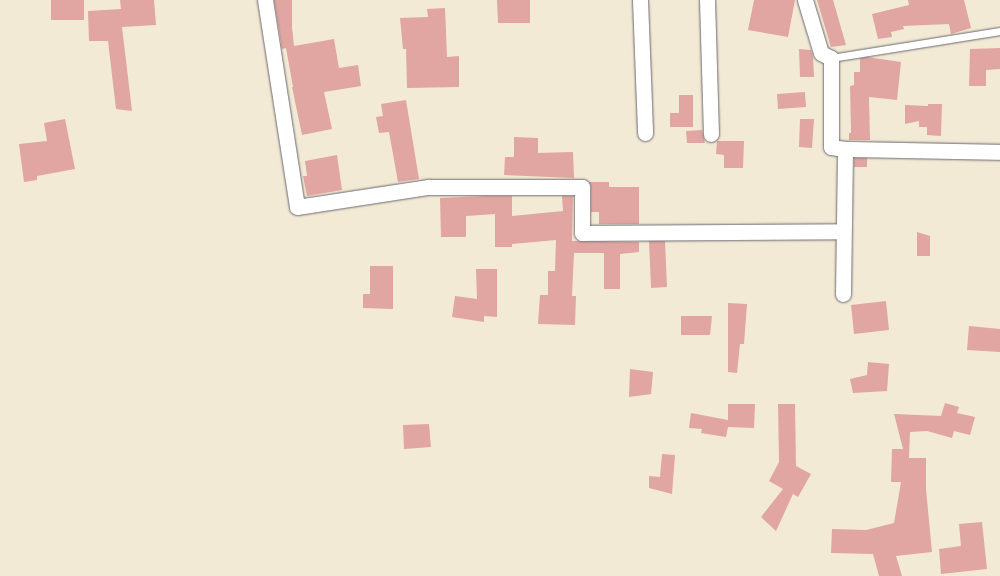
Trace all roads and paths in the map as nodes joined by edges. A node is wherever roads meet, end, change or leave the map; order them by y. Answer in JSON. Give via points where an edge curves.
{"nodes":[{"id":1,"x":265,"y":0,"type":"edge"},
{"id":2,"x":640,"y":0,"type":"edge"},
{"id":3,"x":707,"y":0,"type":"edge"},
{"id":4,"x":805,"y":0,"type":"edge"},
{"id":5,"x":1000,"y":31,"type":"edge"},
{"id":6,"x":831,"y":58,"type":"junction"},
{"id":7,"x":645,"y":133,"type":"dead end"},
{"id":8,"x":711,"y":134,"type":"dead end"},
{"id":9,"x":845,"y":149,"type":"junction"},
{"id":10,"x":1000,"y":152,"type":"edge"},
{"id":11,"x":843,"y":231,"type":"junction"},
{"id":12,"x":842,"y":294,"type":"dead end"}],
"edges":[{"from":1,"to":11,"type":"street","via":[[297,207],[428,187],[582,187],[582,233]]},
{"from":2,"to":7,"type":"street"},
{"from":3,"to":8,"type":"street"},
{"from":4,"to":6,"type":"street","via":[[821,53]]},
{"from":5,"to":6,"type":"lane"},
{"from":6,"to":9,"type":"street","via":[[831,147]]},
{"from":9,"to":10,"type":"street"},
{"from":9,"to":11,"type":"street"},
{"from":11,"to":12,"type":"street"}]}
